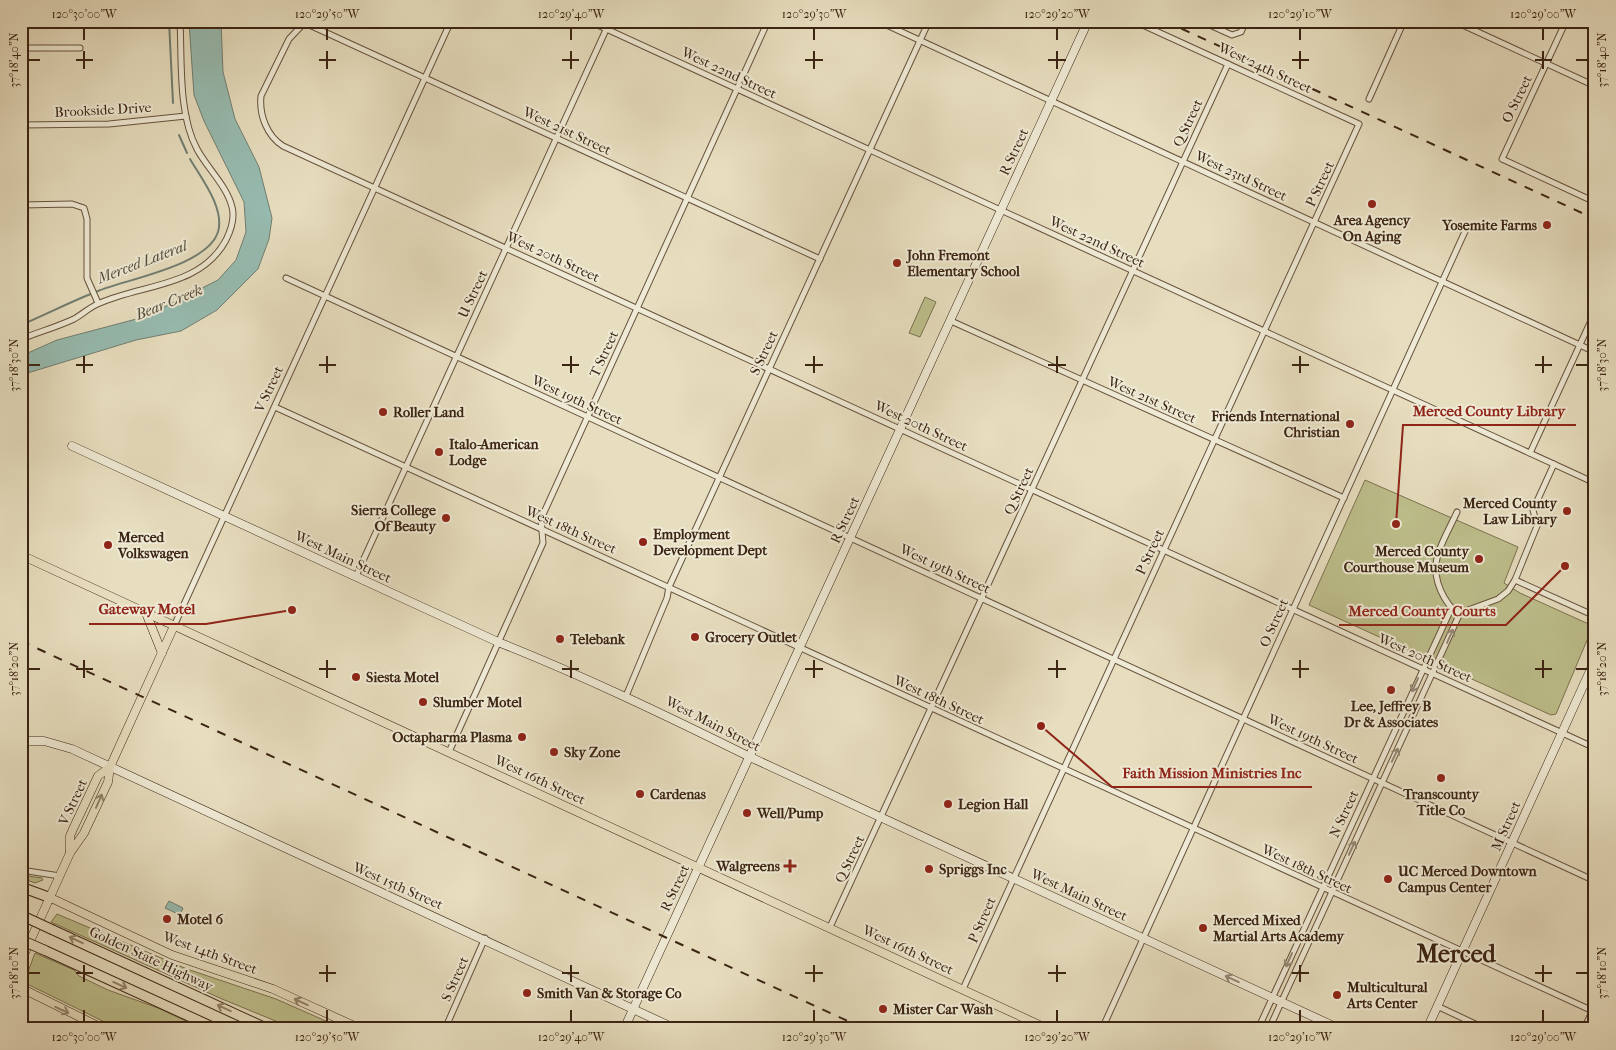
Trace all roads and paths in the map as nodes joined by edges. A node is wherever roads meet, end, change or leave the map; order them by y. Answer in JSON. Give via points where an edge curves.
{"nodes":[{"id":1,"x":180,"y":21,"type":"edge"},
{"id":2,"x":451,"y":21,"type":"edge"},
{"id":3,"x":590,"y":21,"type":"edge"},
{"id":4,"x":610,"y":21,"type":"edge"},
{"id":5,"x":768,"y":21,"type":"edge"},
{"id":6,"x":878,"y":21,"type":"edge"},
{"id":7,"x":929,"y":21,"type":"edge"},
{"id":8,"x":1088,"y":21,"type":"edge"},
{"id":9,"x":1134,"y":21,"type":"edge"},
{"id":10,"x":1201,"y":21,"type":"edge"},
{"id":11,"x":1246,"y":21,"type":"edge"},
{"id":12,"x":1404,"y":21,"type":"edge"},
{"id":13,"x":1454,"y":21,"type":"edge"},
{"id":14,"x":1566,"y":21,"type":"edge"},
{"id":15,"x":306,"y":22,"type":"edge"},
{"id":16,"x":607,"y":29,"type":"junction"},
{"id":17,"x":920,"y":41,"type":"junction"},
{"id":18,"x":21,"y":48,"type":"edge"},
{"id":19,"x":80,"y":48,"type":"dead end"},
{"id":20,"x":1228,"y":64,"type":"junction"},
{"id":21,"x":1546,"y":64,"type":"junction"},
{"id":22,"x":425,"y":78,"type":"junction"},
{"id":23,"x":1595,"y":86,"type":"edge"},
{"id":24,"x":737,"y":89,"type":"junction"},
{"id":25,"x":1368,"y":99,"type":"dead end"},
{"id":26,"x":1052,"y":101,"type":"junction"},
{"id":27,"x":186,"y":116,"type":"junction"},
{"id":28,"x":1359,"y":124,"type":"joint"},
{"id":29,"x":21,"y":126,"type":"edge"},
{"id":30,"x":556,"y":138,"type":"junction"},
{"id":31,"x":870,"y":150,"type":"junction"},
{"id":32,"x":1183,"y":162,"type":"junction"},
{"id":33,"x":375,"y":188,"type":"junction"},
{"id":34,"x":687,"y":198,"type":"junction"},
{"id":35,"x":1595,"y":202,"type":"edge"},
{"id":36,"x":21,"y":205,"type":"edge"},
{"id":37,"x":1002,"y":210,"type":"junction"},
{"id":38,"x":1314,"y":222,"type":"junction"},
{"id":39,"x":1467,"y":227,"type":"dead end"},
{"id":40,"x":506,"y":248,"type":"junction"},
{"id":41,"x":820,"y":259,"type":"junction"},
{"id":42,"x":1133,"y":270,"type":"junction"},
{"id":43,"x":286,"y":278,"type":"dead end"},
{"id":44,"x":1442,"y":282,"type":"junction"},
{"id":45,"x":326,"y":296,"type":"junction"},
{"id":46,"x":98,"y":304,"type":"junction"},
{"id":47,"x":637,"y":308,"type":"junction"},
{"id":48,"x":1595,"y":312,"type":"edge"},
{"id":49,"x":951,"y":321,"type":"junction"},
{"id":50,"x":1265,"y":331,"type":"junction"},
{"id":51,"x":21,"y":339,"type":"edge"},
{"id":52,"x":1579,"y":345,"type":"junction"},
{"id":53,"x":1595,"y":352,"type":"edge"},
{"id":54,"x":457,"y":356,"type":"junction"},
{"id":55,"x":769,"y":369,"type":"junction"},
{"id":56,"x":1082,"y":380,"type":"junction"},
{"id":57,"x":1393,"y":390,"type":"junction"},
{"id":58,"x":275,"y":407,"type":"junction"},
{"id":59,"x":587,"y":417,"type":"junction"},
{"id":60,"x":901,"y":429,"type":"junction"},
{"id":61,"x":1214,"y":440,"type":"junction"},
{"id":62,"x":72,"y":446,"type":"dead end"},
{"id":63,"x":1530,"y":452,"type":"junction"},
{"id":64,"x":1554,"y":464,"type":"junction"},
{"id":65,"x":406,"y":467,"type":"junction"},
{"id":66,"x":719,"y":478,"type":"junction"},
{"id":67,"x":1595,"y":483,"type":"edge"},
{"id":68,"x":1032,"y":490,"type":"junction"},
{"id":69,"x":1344,"y":498,"type":"junction"},
{"id":70,"x":1456,"y":512,"type":"dead end"},
{"id":71,"x":224,"y":516,"type":"junction"},
{"id":72,"x":543,"y":530,"type":"junction"},
{"id":73,"x":851,"y":538,"type":"junction"},
{"id":74,"x":1163,"y":550,"type":"junction"},
{"id":75,"x":21,"y":555,"type":"edge"},
{"id":76,"x":356,"y":576,"type":"junction"},
{"id":77,"x":1515,"y":580,"type":"junction"},
{"id":78,"x":669,"y":587,"type":"junction"},
{"id":79,"x":982,"y":599,"type":"junction"},
{"id":80,"x":1451,"y":609,"type":"junction"},
{"id":81,"x":1293,"y":610,"type":"junction"},
{"id":82,"x":146,"y":613,"type":"junction"},
{"id":83,"x":1460,"y":613,"type":"junction"},
{"id":84,"x":1595,"y":616,"type":"edge"},
{"id":85,"x":174,"y":626,"type":"junction"},
{"id":86,"x":498,"y":642,"type":"junction"},
{"id":87,"x":800,"y":648,"type":"junction"},
{"id":88,"x":162,"y":653,"type":"junction"},
{"id":89,"x":1114,"y":659,"type":"junction"},
{"id":90,"x":1595,"y":660,"type":"edge"},
{"id":91,"x":1422,"y":669,"type":"junction"},
{"id":92,"x":1432,"y":673,"type":"junction"},
{"id":93,"x":626,"y":696,"type":"junction"},
{"id":94,"x":932,"y":708,"type":"junction"},
{"id":95,"x":1243,"y":719,"type":"junction"},
{"id":96,"x":1562,"y":733,"type":"junction"},
{"id":97,"x":21,"y":741,"type":"edge"},
{"id":98,"x":1595,"y":748,"type":"edge"},
{"id":99,"x":449,"y":752,"type":"junction"},
{"id":100,"x":750,"y":757,"type":"junction"},
{"id":101,"x":110,"y":767,"type":"junction"},
{"id":102,"x":1063,"y":769,"type":"junction"},
{"id":103,"x":1373,"y":779,"type":"junction"},
{"id":104,"x":1382,"y":783,"type":"junction"},
{"id":105,"x":882,"y":818,"type":"junction"},
{"id":106,"x":1193,"y":829,"type":"junction"},
{"id":107,"x":1512,"y":842,"type":"junction"},
{"id":108,"x":70,"y":852,"type":"junction"},
{"id":109,"x":699,"y":867,"type":"junction"},
{"id":110,"x":21,"y":870,"type":"edge"},
{"id":111,"x":60,"y":876,"type":"junction"},
{"id":112,"x":1013,"y":878,"type":"junction"},
{"id":113,"x":1595,"y":881,"type":"edge"},
{"id":114,"x":21,"y":887,"type":"edge"},
{"id":115,"x":1322,"y":888,"type":"junction"},
{"id":116,"x":1331,"y":892,"type":"junction"},
{"id":117,"x":53,"y":900,"type":"junction"},
{"id":118,"x":23,"y":916,"type":"edge"},
{"id":119,"x":830,"y":927,"type":"junction"},
{"id":120,"x":485,"y":938,"type":"junction"},
{"id":121,"x":1143,"y":938,"type":"junction"},
{"id":122,"x":21,"y":940,"type":"edge"},
{"id":123,"x":1462,"y":952,"type":"junction"},
{"id":124,"x":21,"y":961,"type":"edge"},
{"id":125,"x":21,"y":988,"type":"edge"},
{"id":126,"x":963,"y":989,"type":"junction"},
{"id":127,"x":1272,"y":998,"type":"junction"},
{"id":128,"x":1281,"y":1002,"type":"junction"},
{"id":129,"x":1595,"y":1005,"type":"edge"},
{"id":130,"x":1437,"y":1006,"type":"junction"},
{"id":131,"x":633,"y":1008,"type":"junction"},
{"id":132,"x":1593,"y":1012,"type":"edge"},
{"id":133,"x":104,"y":1029,"type":"edge"},
{"id":134,"x":217,"y":1029,"type":"edge"},
{"id":135,"x":268,"y":1029,"type":"edge"},
{"id":136,"x":361,"y":1029,"type":"edge"},
{"id":137,"x":445,"y":1029,"type":"edge"},
{"id":138,"x":624,"y":1029,"type":"edge"},
{"id":139,"x":676,"y":1029,"type":"edge"},
{"id":140,"x":1048,"y":1029,"type":"edge"},
{"id":141,"x":1102,"y":1029,"type":"edge"},
{"id":142,"x":1258,"y":1029,"type":"edge"},
{"id":143,"x":1269,"y":1029,"type":"edge"},
{"id":144,"x":1340,"y":1029,"type":"edge"},
{"id":145,"x":1427,"y":1029,"type":"edge"},
{"id":146,"x":1486,"y":1029,"type":"edge"},
{"id":147,"x":1584,"y":1029,"type":"edge"}],
"edges":[{"from":1,"to":27,"type":"street"},
{"from":2,"to":22,"type":"street","name":"V Street"},
{"from":3,"to":16,"type":"street","name":"West 22nd Street"},
{"from":4,"to":16,"type":"street","name":"U Street"},
{"from":5,"to":24,"type":"street","name":"T Street"},
{"from":6,"to":17,"type":"street","name":"West 23rd Street"},
{"from":7,"to":17,"type":"street","name":"S Street"},
{"from":8,"to":26,"type":"street","name":"R Street"},
{"from":9,"to":20,"type":"street","name":"West 24th Street"},
{"from":10,"to":11,"type":"street","via":[[1236,35]]},
{"from":12,"to":25,"type":"street"},
{"from":13,"to":21,"type":"street"},
{"from":14,"to":21,"type":"street","name":"O Street"},
{"from":15,"to":22,"type":"street","name":"West 21st Street"},
{"from":15,"to":33,"type":"street","name":"West 20th Street","via":[[289,39],[261,96],[260,105],[269,135],[275,141]]},
{"from":16,"to":24,"type":"street","name":"West 22nd Street"},
{"from":16,"to":30,"type":"street","name":"U Street"},
{"from":17,"to":26,"type":"street","name":"West 23rd Street"},
{"from":17,"to":31,"type":"street","name":"S Street"},
{"from":18,"to":19,"type":"street"},
{"from":20,"to":28,"type":"street","name":"West 24th Street"},
{"from":20,"to":32,"type":"street","name":"Q Street"},
{"from":21,"to":23,"type":"street"},
{"from":21,"to":35,"type":"street","name":"O Street","via":[[1502,159]]},
{"from":22,"to":30,"type":"street","name":"West 21st Street"},
{"from":22,"to":33,"type":"street","name":"V Street"},
{"from":24,"to":31,"type":"street","name":"West 22nd Street"},
{"from":24,"to":34,"type":"street","name":"T Street"},
{"from":26,"to":32,"type":"street","name":"West 23rd Street"},
{"from":26,"to":37,"type":"street","name":"R Street"},
{"from":27,"to":29,"type":"street","name":"Brookside Drive","via":[[135,123]]},
{"from":27,"to":46,"type":"street","via":[[196,148],[230,199],[233,212],[229,234],[214,256],[190,273],[168,284]]},
{"from":28,"to":38,"type":"street","name":"P Street"},
{"from":30,"to":34,"type":"street","name":"West 21st Street"},
{"from":30,"to":40,"type":"street","name":"U Street"},
{"from":31,"to":37,"type":"street","name":"West 22nd Street"},
{"from":31,"to":41,"type":"street","name":"S Street"},
{"from":32,"to":38,"type":"street","name":"West 23rd Street"},
{"from":32,"to":42,"type":"street","name":"Q Street"},
{"from":33,"to":40,"type":"street","name":"West 20th Street"},
{"from":33,"to":45,"type":"street","name":"V Street"},
{"from":34,"to":41,"type":"street","name":"West 21st Street"},
{"from":34,"to":47,"type":"street","name":"T Street"},
{"from":36,"to":46,"type":"street","via":[[72,204],[84,208],[87,218],[86,272],[89,288]]},
{"from":37,"to":42,"type":"street","name":"West 22nd Street"},
{"from":37,"to":49,"type":"street","name":"R Street"},
{"from":38,"to":44,"type":"street","name":"West 23rd Street"},
{"from":38,"to":50,"type":"street","name":"P Street"},
{"from":39,"to":44,"type":"street","name":"O Street"},
{"from":40,"to":47,"type":"street","name":"West 20th Street"},
{"from":40,"to":54,"type":"street","name":"U Street"},
{"from":41,"to":55,"type":"street","name":"S Street"},
{"from":42,"to":50,"type":"street","name":"West 22nd Street"},
{"from":42,"to":56,"type":"street","name":"Q Street"},
{"from":43,"to":45,"type":"street","name":"West 19th Street"},
{"from":44,"to":52,"type":"street","name":"West 23rd Street"},
{"from":44,"to":57,"type":"street","name":"O Street"},
{"from":45,"to":54,"type":"street","name":"West 19th Street"},
{"from":45,"to":58,"type":"street","name":"V Street"},
{"from":46,"to":51,"type":"street","via":[[73,319]]},
{"from":47,"to":55,"type":"street","name":"West 20th Street"},
{"from":47,"to":59,"type":"street","name":"T Street"},
{"from":48,"to":52,"type":"street"},
{"from":49,"to":56,"type":"street","name":"West 21st Street"},
{"from":49,"to":60,"type":"street","name":"R Street"},
{"from":50,"to":57,"type":"street","name":"West 22nd Street"},
{"from":50,"to":61,"type":"street","name":"P Street"},
{"from":52,"to":53,"type":"street","name":"West 23rd Street"},
{"from":52,"to":63,"type":"street"},
{"from":54,"to":59,"type":"street","name":"West 19th Street"},
{"from":54,"to":65,"type":"street","name":"U Street"},
{"from":55,"to":60,"type":"street","name":"West 20th Street"},
{"from":55,"to":66,"type":"street","name":"S Street"},
{"from":56,"to":61,"type":"street","name":"West 21st Street"},
{"from":56,"to":68,"type":"street","name":"Q Street"},
{"from":57,"to":63,"type":"street","name":"West 22nd Street"},
{"from":57,"to":69,"type":"street","name":"O Street"},
{"from":58,"to":65,"type":"street","name":"West 18th Street"},
{"from":58,"to":71,"type":"street","name":"V Street"},
{"from":59,"to":66,"type":"street","name":"West 19th Street"},
{"from":59,"to":72,"type":"street","name":"T Street","via":[[541,519]]},
{"from":60,"to":68,"type":"street","name":"West 20th Street"},
{"from":60,"to":73,"type":"street","name":"R Street"},
{"from":61,"to":69,"type":"street","name":"West 21st Street"},
{"from":61,"to":74,"type":"street","name":"P Street"},
{"from":62,"to":71,"type":"street","name":"West Main Street"},
{"from":63,"to":64,"type":"street","name":"West 22nd Street"},
{"from":64,"to":67,"type":"street","name":"West 22nd Street"},
{"from":64,"to":77,"type":"street","via":[[1532,510],[1537,526]]},
{"from":65,"to":72,"type":"street","name":"West 18th Street"},
{"from":65,"to":76,"type":"street","name":"U Street"},
{"from":66,"to":73,"type":"street","name":"West 19th Street"},
{"from":66,"to":78,"type":"street","name":"S Street"},
{"from":68,"to":74,"type":"street","name":"West 20th Street"},
{"from":68,"to":79,"type":"street","name":"Q Street"},
{"from":69,"to":81,"type":"street","name":"O Street"},
{"from":70,"to":80,"type":"street","via":[[1434,564],[1438,586]]},
{"from":71,"to":76,"type":"street","name":"West Main Street"},
{"from":71,"to":85,"type":"street","name":"V Street"},
{"from":72,"to":78,"type":"street","name":"West 18th Street"},
{"from":72,"to":86,"type":"street","name":"T Street","via":[[544,543]]},
{"from":73,"to":79,"type":"street","name":"West 19th Street"},
{"from":73,"to":87,"type":"street","name":"R Street"},
{"from":74,"to":81,"type":"street","name":"West 20th Street"},
{"from":74,"to":89,"type":"street","name":"P Street"},
{"from":75,"to":82,"type":"main road","name":"West 16th Street"},
{"from":76,"to":86,"type":"street","name":"West Main Street"},
{"from":77,"to":83,"type":"street","via":[[1498,599]]},
{"from":77,"to":84,"type":"street"},
{"from":78,"to":87,"type":"street","name":"West 18th Street"},
{"from":78,"to":93,"type":"street","name":"S Street"},
{"from":79,"to":89,"type":"street","name":"West 19th Street"},
{"from":79,"to":94,"type":"street","name":"Q Street"},
{"from":80,"to":83,"type":"street"},
{"from":80,"to":91,"type":"street","name":"N Street"},
{"from":81,"to":91,"type":"street","name":"West 20th Street"},
{"from":81,"to":95,"type":"street","name":"O Street"},
{"from":82,"to":85,"type":"main road","name":"West 16th Street"},
{"from":82,"to":88,"type":"main road"},
{"from":92,"to":83,"type":"street","name":"N Street","one_way":true},
{"from":85,"to":88,"type":"main road","name":"V Street"},
{"from":85,"to":99,"type":"main road","name":"West 16th Street"},
{"from":86,"to":93,"type":"street","name":"West Main Street"},
{"from":86,"to":99,"type":"street","name":"T Street"},
{"from":87,"to":94,"type":"street","name":"West 18th Street"},
{"from":87,"to":100,"type":"street","name":"R Street"},
{"from":88,"to":101,"type":"main road","name":"V Street"},
{"from":89,"to":95,"type":"street","name":"West 19th Street"},
{"from":89,"to":102,"type":"street","name":"P Street"},
{"from":90,"to":96,"type":"street","name":"M Street"},
{"from":91,"to":92,"type":"street","name":"West 20th Street"},
{"from":91,"to":103,"type":"street","name":"N Street","one_way":true},
{"from":92,"to":96,"type":"street","name":"West 20th Street"},
{"from":104,"to":92,"type":"street","name":"N Street","one_way":true},
{"from":93,"to":100,"type":"street","name":"West Main Street"},
{"from":94,"to":102,"type":"street","name":"West 18th Street"},
{"from":94,"to":105,"type":"street","name":"Q Street"},
{"from":95,"to":103,"type":"street","name":"West 19th Street"},
{"from":95,"to":106,"type":"street","name":"O Street"},
{"from":96,"to":98,"type":"street","name":"West 20th Street"},
{"from":96,"to":107,"type":"street","name":"M Street"},
{"from":97,"to":101,"type":"street","name":"West 15th Street","via":[[44,740],[58,744]]},
{"from":99,"to":109,"type":"main road","name":"West 16th Street"},
{"from":100,"to":105,"type":"street","name":"West Main Street"},
{"from":100,"to":109,"type":"street","name":"R Street"},
{"from":108,"to":101,"type":"main road","name":"V Street","one_way":true,"via":[[84,833],[108,782]]},
{"from":101,"to":108,"type":"main road","name":"V Street","via":[[98,776],[73,829]]},
{"from":101,"to":120,"type":"street","name":"West 15th Street"},
{"from":102,"to":106,"type":"street","name":"West 18th Street"},
{"from":102,"to":112,"type":"street","name":"P Street"},
{"from":103,"to":104,"type":"street","name":"West 19th Street"},
{"from":103,"to":115,"type":"street","name":"N Street"},
{"from":104,"to":107,"type":"street","name":"West 19th Street"},
{"from":116,"to":104,"type":"street","name":"N Street","one_way":true},
{"from":105,"to":112,"type":"street","name":"West Main Street"},
{"from":105,"to":119,"type":"street","name":"Q Street"},
{"from":106,"to":115,"type":"street","name":"West 18th Street"},
{"from":106,"to":121,"type":"street","name":"O Street"},
{"from":107,"to":113,"type":"street","name":"West 19th Street"},
{"from":107,"to":123,"type":"street","name":"M Street"},
{"from":108,"to":111,"type":"main road","name":"V Street"},
{"from":109,"to":119,"type":"main road","name":"West 16th Street"},
{"from":109,"to":131,"type":"street","name":"R Street"},
{"from":110,"to":111,"type":"street"},
{"from":111,"to":117,"type":"main road","name":"V Street"},
{"from":112,"to":121,"type":"street","name":"West Main Street"},
{"from":112,"to":126,"type":"street","name":"P Street"},
{"from":114,"to":117,"type":"highway"},
{"from":115,"to":116,"type":"street","name":"West 18th Street"},
{"from":115,"to":127,"type":"street","name":"N Street","one_way":true},
{"from":116,"to":123,"type":"street","name":"West 18th Street"},
{"from":116,"to":128,"type":"street","name":"N Street"},
{"from":117,"to":124,"type":"main road","name":"V Street"},
{"from":136,"to":117,"type":"main road","name":"West 14th Street","one_way":true,"via":[[272,989],[172,955]]},
{"from":135,"to":118,"type":"highway","name":"Golden State Highway","one_way":true,"bridge":true},
{"from":119,"to":126,"type":"main road","name":"West 16th Street"},
{"from":120,"to":131,"type":"street","name":"West 15th Street"},
{"from":120,"to":137,"type":"street","name":"S Street"},
{"from":127,"to":121,"type":"street","name":"West Main Street","one_way":true},
{"from":121,"to":141,"type":"street","name":"O Street"},
{"from":122,"to":134,"type":"highway","one_way":true,"bridge":true},
{"from":123,"to":130,"type":"street","name":"M Street"},
{"from":123,"to":132,"type":"street","name":"West 18th Street"},
{"from":125,"to":133,"type":"main road","one_way":true},
{"from":126,"to":140,"type":"main road","name":"West 16th Street"},
{"from":127,"to":128,"type":"street","name":"West Main Street"},
{"from":127,"to":142,"type":"street","name":"N Street"},
{"from":128,"to":143,"type":"street","name":"N Street"},
{"from":128,"to":144,"type":"street","name":"West Main Street"},
{"from":129,"to":132,"type":"street"},
{"from":130,"to":145,"type":"street","name":"M Street"},
{"from":130,"to":146,"type":"street"},
{"from":131,"to":138,"type":"street","name":"R Street"},
{"from":131,"to":139,"type":"street","name":"West 15th Street"},
{"from":132,"to":147,"type":"street"}]}
